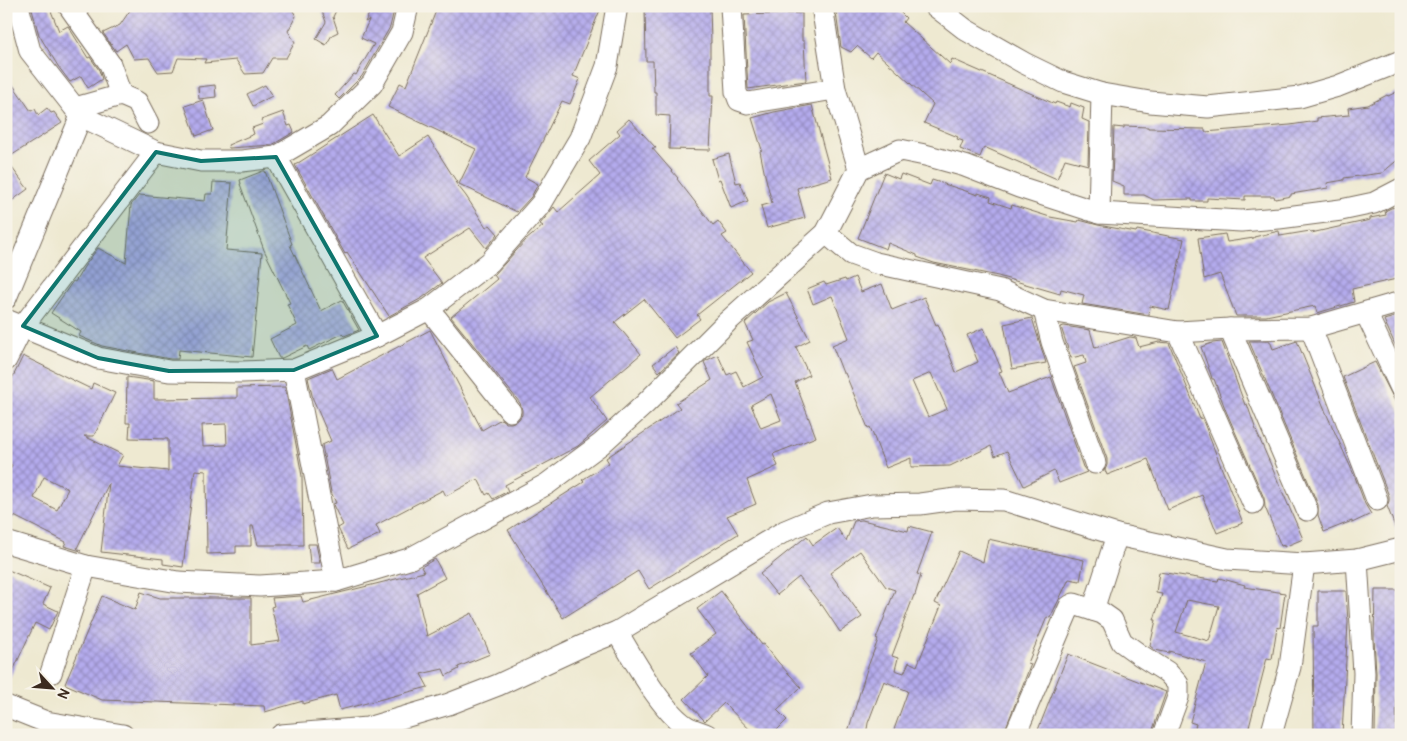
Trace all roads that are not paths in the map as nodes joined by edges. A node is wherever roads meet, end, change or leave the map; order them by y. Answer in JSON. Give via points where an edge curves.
{"nodes":[{"id":1,"x":18,"y":6,"type":"edge"},
{"id":2,"x":69,"y":6,"type":"edge"},
{"id":3,"x":408,"y":6,"type":"edge"},
{"id":4,"x":617,"y":6,"type":"edge"},
{"id":5,"x":731,"y":6,"type":"edge"},
{"id":6,"x":822,"y":6,"type":"edge"},
{"id":7,"x":935,"y":6,"type":"edge"},
{"id":8,"x":1401,"y":61,"type":"edge"},
{"id":9,"x":835,"y":89,"type":"junction"},
{"id":10,"x":1102,"y":94,"type":"junction"},
{"id":11,"x":122,"y":95,"type":"junction"},
{"id":12,"x":78,"y":112,"type":"junction"},
{"id":13,"x":148,"y":123,"type":"dead end"},
{"id":14,"x":156,"y":152,"type":"junction"},
{"id":15,"x":276,"y":157,"type":"junction"},
{"id":16,"x":859,"y":169,"type":"junction"},
{"id":17,"x":1401,"y":189,"type":"edge"},
{"id":18,"x":1099,"y":213,"type":"junction"},
{"id":19,"x":826,"y":233,"type":"junction"},
{"id":20,"x":6,"y":298,"type":"edge"},
{"id":21,"x":1401,"y":302,"type":"edge"},
{"id":22,"x":429,"y":309,"type":"junction"},
{"id":23,"x":1044,"y":310,"type":"junction"},
{"id":24,"x":1366,"y":313,"type":"junction"},
{"id":25,"x":15,"y":323,"type":"edge"},
{"id":26,"x":1311,"y":328,"type":"junction"},
{"id":27,"x":1230,"y":329,"type":"junction"},
{"id":28,"x":1178,"y":332,"type":"junction"},
{"id":29,"x":378,"y":336,"type":"junction"},
{"id":30,"x":6,"y":360,"type":"edge"},
{"id":31,"x":294,"y":370,"type":"junction"},
{"id":32,"x":1401,"y":388,"type":"edge"},
{"id":33,"x":510,"y":411,"type":"dead end"},
{"id":34,"x":1095,"y":463,"type":"dead end"},
{"id":35,"x":1377,"y":500,"type":"dead end"},
{"id":36,"x":1254,"y":503,"type":"dead end"},
{"id":37,"x":1307,"y":510,"type":"dead end"},
{"id":38,"x":1117,"y":535,"type":"junction"},
{"id":39,"x":6,"y":542,"type":"edge"},
{"id":40,"x":1401,"y":549,"type":"edge"},
{"id":41,"x":1357,"y":560,"type":"junction"},
{"id":42,"x":1304,"y":564,"type":"junction"},
{"id":43,"x":86,"y":566,"type":"junction"},
{"id":44,"x":336,"y":581,"type":"junction"},
{"id":45,"x":1093,"y":610,"type":"junction"},
{"id":46,"x":617,"y":632,"type":"junction"},
{"id":47,"x":51,"y":673,"type":"dead end"},
{"id":48,"x":6,"y":706,"type":"edge"},
{"id":49,"x":44,"y":729,"type":"edge"},
{"id":50,"x":364,"y":731,"type":"edge"},
{"id":51,"x":123,"y":735,"type":"edge"},
{"id":52,"x":281,"y":735,"type":"edge"},
{"id":53,"x":707,"y":735,"type":"edge"},
{"id":54,"x":1015,"y":735,"type":"edge"},
{"id":55,"x":1164,"y":735,"type":"edge"},
{"id":56,"x":1271,"y":735,"type":"edge"},
{"id":57,"x":1362,"y":735,"type":"edge"}],
"edges":[{"from":1,"to":12,"type":"street","via":[[30,51]]},
{"from":2,"to":11,"type":"street","via":[[110,64]]},
{"from":3,"to":15,"type":"street","via":[[402,32],[372,84],[329,126]]},
{"from":4,"to":22,"type":"street","via":[[607,66],[580,138],[541,204],[490,262]]},
{"from":5,"to":9,"type":"street","via":[[739,100],[748,103]]},
{"from":6,"to":9,"type":"street"},
{"from":7,"to":10,"type":"street","via":[[966,30],[1024,63],[1063,82]]},
{"from":8,"to":10,"type":"street","via":[[1338,86],[1300,97],[1266,101],[1208,107]]},
{"from":9,"to":16,"type":"street"},
{"from":10,"to":18,"type":"street"},
{"from":11,"to":12,"type":"street"},
{"from":11,"to":13,"type":"street","via":[[137,102]]},
{"from":12,"to":14,"type":"street"},
{"from":12,"to":20,"type":"street"},
{"from":14,"to":15,"type":"street","via":[[201,160],[242,161]]},
{"from":14,"to":25,"type":"street"},
{"from":15,"to":29,"type":"street"},
{"from":16,"to":18,"type":"street","via":[[900,150],[966,166]]},
{"from":16,"to":19,"type":"street"},
{"from":17,"to":18,"type":"street","via":[[1374,204],[1242,221]]},
{"from":19,"to":23,"type":"street","via":[[851,254],[876,263],[1000,290]]},
{"from":19,"to":44,"type":"street","via":[[601,444],[547,484],[409,559]]},
{"from":21,"to":24,"type":"street"},
{"from":22,"to":29,"type":"street"},
{"from":22,"to":33,"type":"street"},
{"from":23,"to":28,"type":"street"},
{"from":23,"to":34,"type":"street","via":[[1052,342]]},
{"from":24,"to":26,"type":"street"},
{"from":24,"to":32,"type":"street"},
{"from":25,"to":30,"type":"street"},
{"from":25,"to":31,"type":"street","via":[[98,358],[170,371]]},
{"from":26,"to":27,"type":"street"},
{"from":26,"to":35,"type":"street"},
{"from":27,"to":28,"type":"street"},
{"from":27,"to":37,"type":"street"},
{"from":28,"to":36,"type":"street"},
{"from":29,"to":31,"type":"street"},
{"from":31,"to":44,"type":"street"},
{"from":38,"to":42,"type":"street","via":[[1227,559]]},
{"from":38,"to":45,"type":"street"},
{"from":38,"to":46,"type":"street","via":[[1004,500],[956,499],[828,513],[785,531]]},
{"from":39,"to":43,"type":"street"},
{"from":40,"to":41,"type":"street"},
{"from":41,"to":42,"type":"street"},
{"from":41,"to":57,"type":"street","via":[[1364,673]]},
{"from":42,"to":56,"type":"street","via":[[1290,667]]},
{"from":43,"to":44,"type":"street","via":[[178,582],[260,586]]},
{"from":43,"to":47,"type":"street"},
{"from":45,"to":54,"type":"street","via":[[1074,604],[1070,606]]},
{"from":45,"to":55,"type":"street","via":[[1112,620],[1122,642],[1167,672],[1178,684],[1178,697]]},
{"from":46,"to":50,"type":"street","via":[[449,704]]},
{"from":46,"to":53,"type":"street","via":[[677,719],[688,728]]},
{"from":48,"to":49,"type":"street"},
{"from":49,"to":51,"type":"street"},
{"from":50,"to":52,"type":"street"}]}
